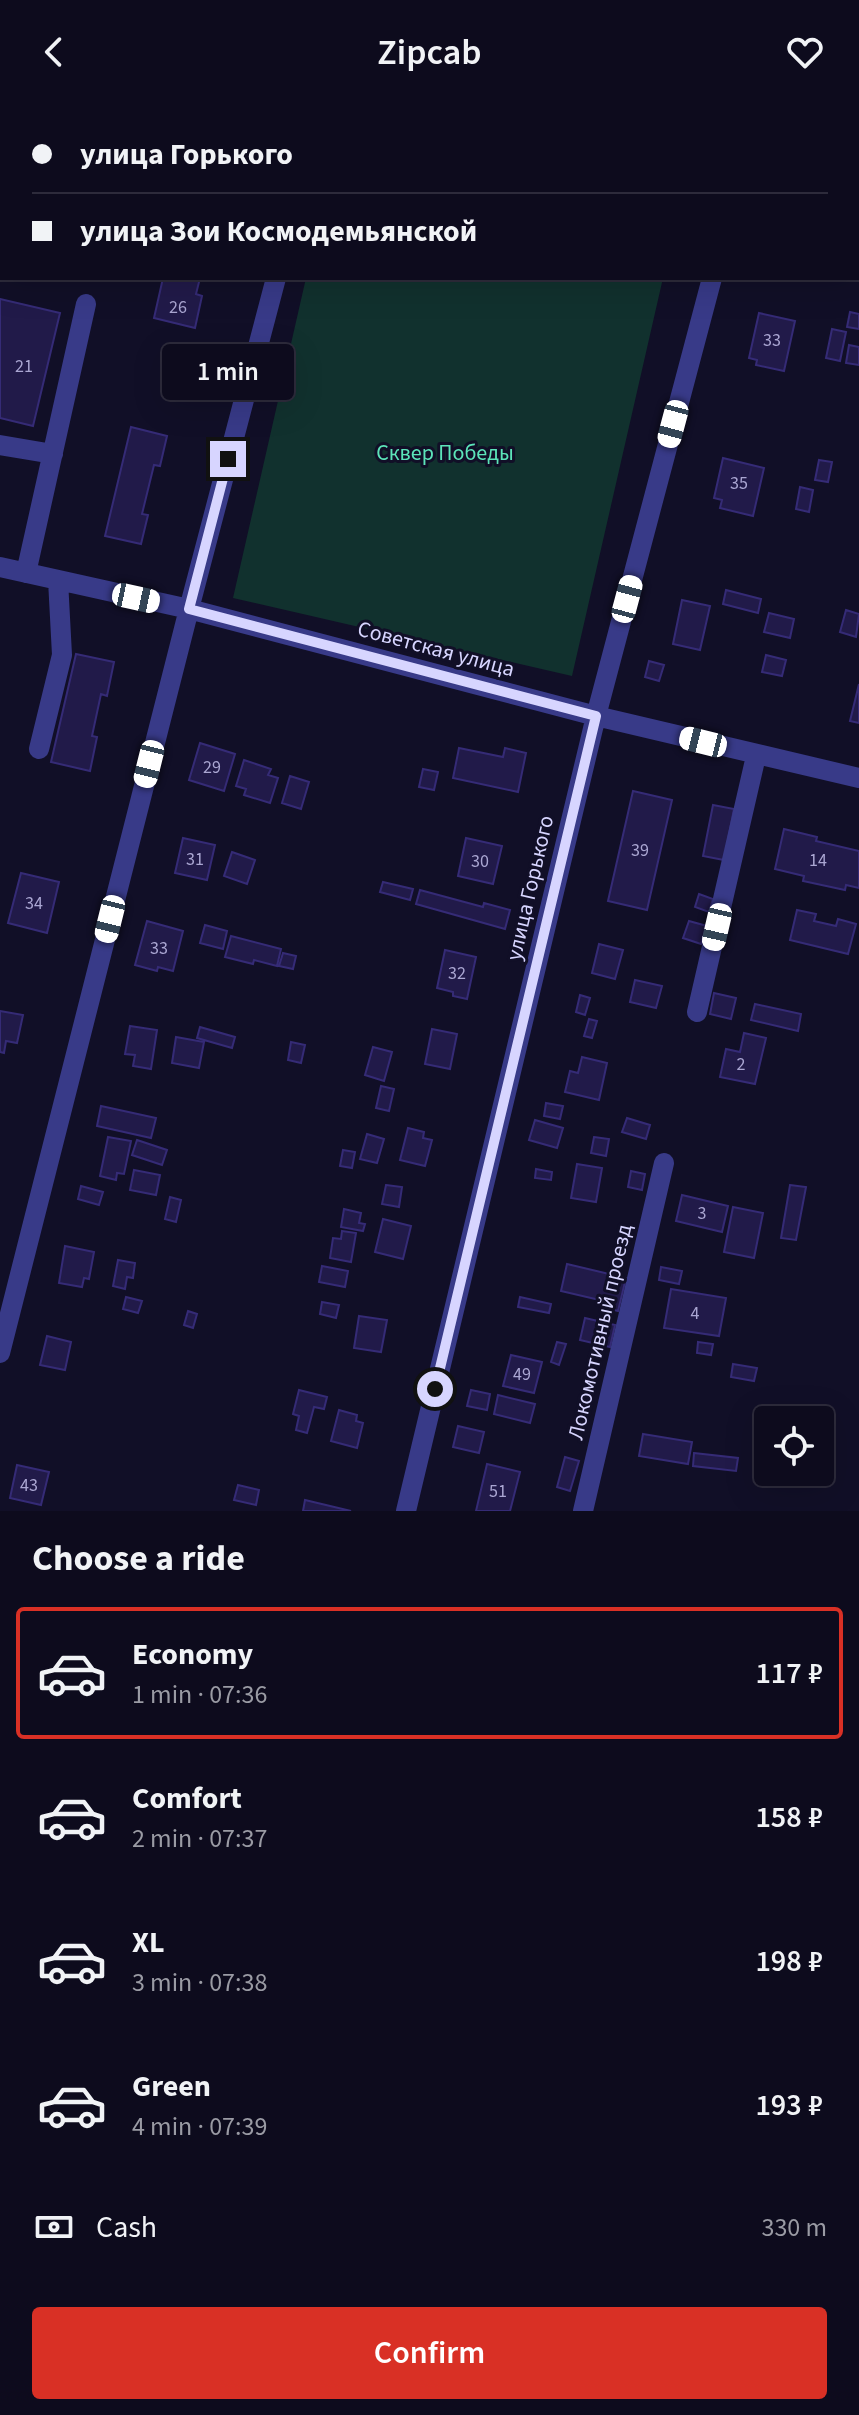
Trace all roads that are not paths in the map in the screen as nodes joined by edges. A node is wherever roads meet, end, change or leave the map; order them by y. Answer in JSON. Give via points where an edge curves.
{"nodes":[{"id":1,"x":275,"y":280,"type":"edge"},
{"id":2,"x":711,"y":280,"type":"edge"},
{"id":3,"x":86,"y":304,"type":"dead end"},
{"id":4,"x":0,"y":445,"type":"edge"},
{"id":5,"x":53,"y":454,"type":"junction"},
{"id":6,"x":0,"y":567,"type":"edge"},
{"id":7,"x":26,"y":573,"type":"junction"},
{"id":8,"x":58,"y":580,"type":"junction"},
{"id":9,"x":189,"y":609,"type":"junction"},
{"id":10,"x":596,"y":716,"type":"junction"},
{"id":11,"x":39,"y":749,"type":"dead end"},
{"id":12,"x":756,"y":756,"type":"junction"},
{"id":13,"x":859,"y":778,"type":"edge"},
{"id":14,"x":697,"y":1012,"type":"dead end"},
{"id":15,"x":664,"y":1163,"type":"dead end"},
{"id":16,"x":0,"y":1353,"type":"edge"},
{"id":17,"x":406,"y":1511,"type":"edge"},
{"id":18,"x":583,"y":1511,"type":"edge"}],
"edges":[{"from":1,"to":9,"type":"street"},
{"from":2,"to":10,"type":"street","name":"улица Горького"},
{"from":3,"to":5,"type":"street"},
{"from":4,"to":5,"type":"street"},
{"from":5,"to":7,"type":"street"},
{"from":6,"to":7,"type":"street","name":"Советская улица"},
{"from":7,"to":8,"type":"street","name":"Советская улица"},
{"from":8,"to":9,"type":"street","name":"Советская улица"},
{"from":8,"to":11,"type":"street","via":[[62,655]]},
{"from":9,"to":10,"type":"street","name":"Советская улица"},
{"from":9,"to":16,"type":"street"},
{"from":10,"to":12,"type":"street","name":"Советская улица"},
{"from":10,"to":17,"type":"street","name":"улица Горького"},
{"from":12,"to":13,"type":"street","name":"Советская улица"},
{"from":12,"to":14,"type":"street"},
{"from":15,"to":18,"type":"street","name":"Локомотивный проезд"}]}
